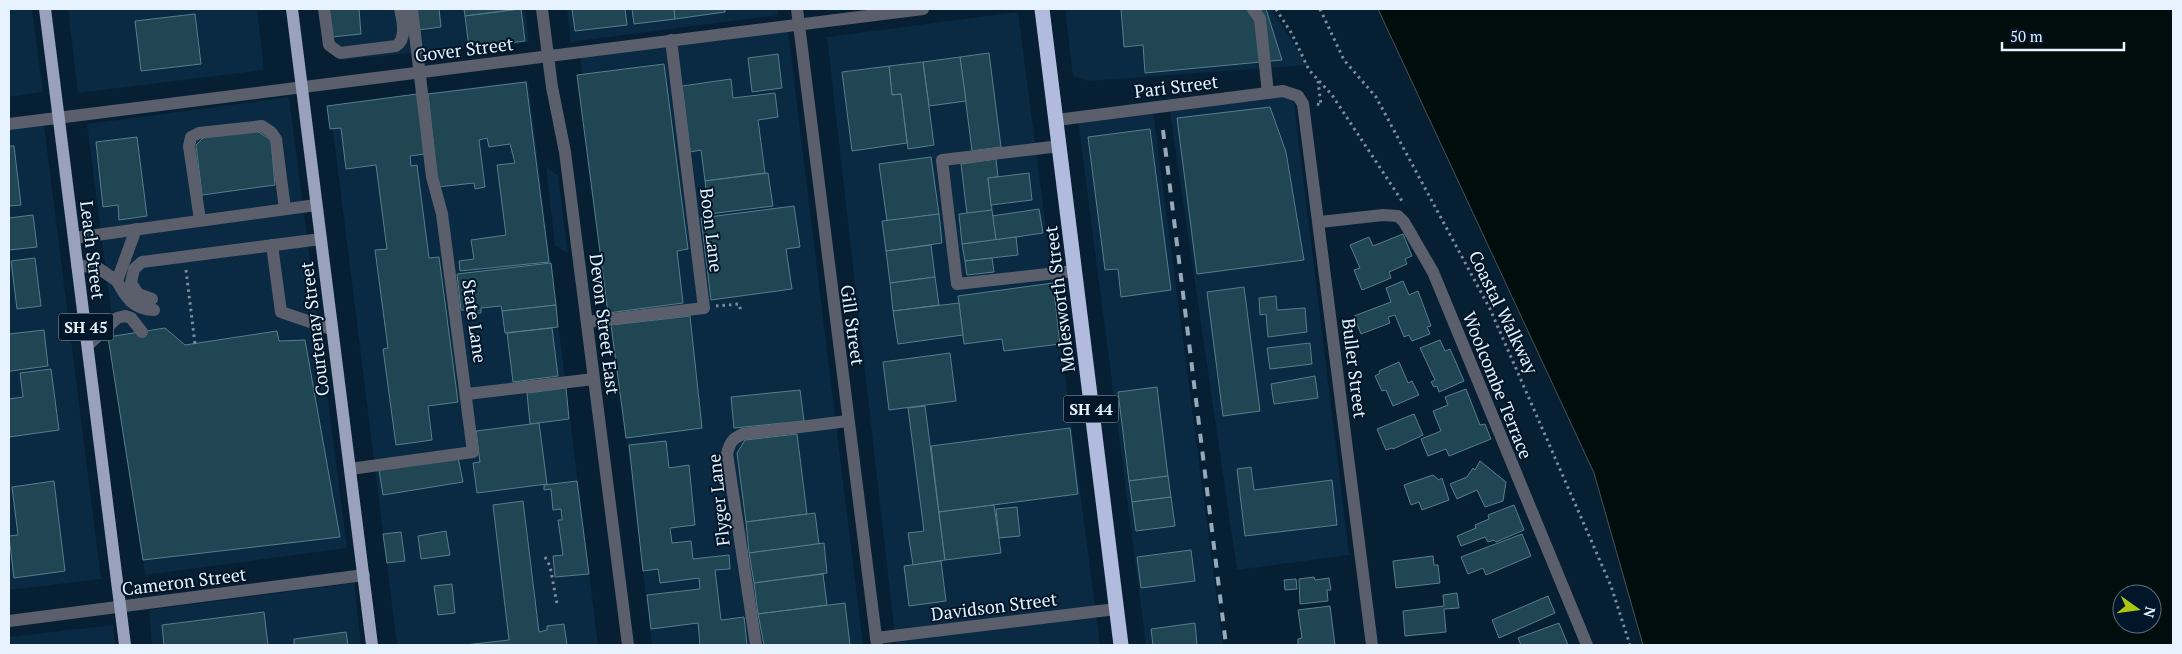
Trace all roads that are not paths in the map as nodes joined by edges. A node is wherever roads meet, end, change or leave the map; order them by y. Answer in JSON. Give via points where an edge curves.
{"nodes":[{"id":1,"x":45,"y":9,"type":"edge"},
{"id":2,"x":292,"y":9,"type":"edge"},
{"id":3,"x":324,"y":9,"type":"edge"},
{"id":4,"x":400,"y":9,"type":"edge"},
{"id":5,"x":412,"y":9,"type":"edge"},
{"id":6,"x":542,"y":9,"type":"edge"},
{"id":7,"x":797,"y":9,"type":"edge"},
{"id":8,"x":923,"y":9,"type":"edge"},
{"id":9,"x":1042,"y":9,"type":"edge"},
{"id":10,"x":1253,"y":9,"type":"edge"},
{"id":11,"x":798,"y":24,"type":"junction"},
{"id":12,"x":671,"y":40,"type":"junction"},
{"id":13,"x":548,"y":56,"type":"junction"},
{"id":14,"x":420,"y":72,"type":"junction"},
{"id":15,"x":301,"y":87,"type":"junction"},
{"id":16,"x":1268,"y":93,"type":"junction"},
{"id":17,"x":1298,"y":96,"type":"joint"},
{"id":18,"x":59,"y":118,"type":"junction"},
{"id":19,"x":1057,"y":120,"type":"junction"},
{"id":20,"x":9,"y":124,"type":"edge"},
{"id":21,"x":1060,"y":146,"type":"junction"},
{"id":22,"x":316,"y":205,"type":"junction"},
{"id":23,"x":285,"y":209,"type":"junction"},
{"id":24,"x":200,"y":220,"type":"junction"},
{"id":25,"x":1320,"y":222,"type":"junction"},
{"id":26,"x":136,"y":229,"type":"junction"},
{"id":27,"x":74,"y":238,"type":"junction"},
{"id":28,"x":321,"y":239,"type":"junction"},
{"id":29,"x":272,"y":245,"type":"junction"},
{"id":30,"x":77,"y":266,"type":"junction"},
{"id":31,"x":1074,"y":271,"type":"junction"},
{"id":32,"x":117,"y":281,"type":"junction"},
{"id":33,"x":587,"y":322,"type":"junction"},
{"id":34,"x":331,"y":329,"type":"junction"},
{"id":35,"x":142,"y":332,"type":"dead end"},
{"id":36,"x":88,"y":345,"type":"junction"},
{"id":37,"x":594,"y":379,"type":"junction"},
{"id":38,"x":466,"y":394,"type":"junction"},
{"id":39,"x":848,"y":421,"type":"junction"},
{"id":40,"x":350,"y":469,"type":"junction"},
{"id":41,"x":364,"y":575,"type":"junction"},
{"id":42,"x":120,"y":607,"type":"junction"},
{"id":43,"x":1116,"y":608,"type":"junction"},
{"id":44,"x":9,"y":621,"type":"edge"},
{"id":45,"x":876,"y":642,"type":"edge"},
{"id":46,"x":125,"y":645,"type":"edge"},
{"id":47,"x":372,"y":645,"type":"edge"},
{"id":48,"x":628,"y":645,"type":"edge"},
{"id":49,"x":756,"y":645,"type":"edge"},
{"id":50,"x":1121,"y":645,"type":"edge"},
{"id":51,"x":1372,"y":645,"type":"edge"},
{"id":52,"x":1587,"y":645,"type":"edge"}],
"edges":[{"from":1,"to":18,"type":"main road","name":"Leach Street","number":"SH 45"},
{"from":2,"to":15,"type":"main road","name":"Courtenay Street"},
{"from":3,"to":4,"type":"street","via":[[329,44],[340,53],[401,43]]},
{"from":5,"to":14,"type":"street","name":"State Lane"},
{"from":6,"to":13,"type":"street","name":"Devon Street East"},
{"from":7,"to":11,"type":"street","name":"Gill Street"},
{"from":8,"to":11,"type":"street","name":"Gover Street"},
{"from":9,"to":19,"type":"highway","name":"Molesworth Street","number":"SH 44"},
{"from":10,"to":16,"type":"street","via":[[1260,19]]},
{"from":11,"to":12,"type":"street","name":"Gover Street"},
{"from":11,"to":39,"type":"street","name":"Gill Street"},
{"from":12,"to":13,"type":"street","name":"Gover Street"},
{"from":12,"to":33,"type":"street","name":"Boon Lane","via":[[704,308]]},
{"from":13,"to":14,"type":"street","name":"Gover Street"},
{"from":13,"to":33,"type":"street","name":"Devon Street East","via":[[565,152]]},
{"from":14,"to":15,"type":"street","name":"Gover Street"},
{"from":14,"to":38,"type":"street","name":"State Lane","via":[[432,177],[442,214]]},
{"from":15,"to":18,"type":"street","name":"Gover Street"},
{"from":15,"to":22,"type":"main road","name":"Courtenay Street"},
{"from":16,"to":17,"type":"street","name":"Pari Street","via":[[1283,91]]},
{"from":16,"to":19,"type":"street","name":"Pari Street"},
{"from":17,"to":25,"type":"street","name":"Buller Street","via":[[1306,120]]},
{"from":18,"to":20,"type":"street","name":"Gover Street"},
{"from":18,"to":27,"type":"main road","name":"Leach Street","number":"SH 45"},
{"from":19,"to":21,"type":"highway","name":"Molesworth Street","number":"SH 44"},
{"from":21,"to":31,"type":"highway","name":"Molesworth Street","number":"SH 44"},
{"from":21,"to":31,"type":"street","via":[[942,160],[956,284]]},
{"from":22,"to":23,"type":"street"},
{"from":22,"to":28,"type":"main road","name":"Courtenay Street"},
{"from":23,"to":24,"type":"street"},
{"from":23,"to":24,"type":"street","via":[[276,139],[271,132],[262,126],[199,133],[191,137],[189,146]]},
{"from":24,"to":26,"type":"street"},
{"from":25,"to":51,"type":"street","name":"Buller Street"},
{"from":25,"to":52,"type":"street","name":"Woolcombe Terrace","via":[[1383,215],[1398,216],[1404,222],[1433,272]]},
{"from":26,"to":27,"type":"street"},
{"from":26,"to":32,"type":"street"},
{"from":27,"to":30,"type":"main road","name":"Leach Street","number":"SH 45"},
{"from":28,"to":29,"type":"street"},
{"from":28,"to":34,"type":"main road","name":"Courtenay Street"},
{"from":29,"to":32,"type":"street","via":[[146,260],[134,268],[131,280],[134,290],[153,305],[139,308],[130,302]]},
{"from":29,"to":34,"type":"street","via":[[281,312]]},
{"from":30,"to":32,"type":"street","via":[[98,268]]},
{"from":30,"to":36,"type":"main road","name":"Leach Street","number":"SH 45"},
{"from":31,"to":43,"type":"highway","name":"Molesworth Street","number":"SH 44"},
{"from":33,"to":37,"type":"street","name":"Devon Street East"},
{"from":34,"to":40,"type":"main road","name":"Courtenay Street"},
{"from":35,"to":36,"type":"street","via":[[132,318],[121,316]]},
{"from":36,"to":42,"type":"main road","name":"Leach Street","number":"SH 45"},
{"from":37,"to":38,"type":"street"},
{"from":37,"to":48,"type":"street","name":"Devon Street East"},
{"from":38,"to":40,"type":"street","name":"State Lane","via":[[473,452]]},
{"from":39,"to":45,"type":"street","name":"Gill Street"},
{"from":39,"to":49,"type":"street","name":"Flyger Lane","via":[[743,434],[730,443],[727,454]]},
{"from":40,"to":41,"type":"main road","name":"Courtenay Street"},
{"from":41,"to":42,"type":"street","name":"Cameron Street"},
{"from":41,"to":47,"type":"main road","name":"Courtenay Street"},
{"from":42,"to":44,"type":"street","name":"Cameron Street"},
{"from":42,"to":46,"type":"main road","name":"Leach Street","number":"SH 45"},
{"from":43,"to":45,"type":"street","name":"Davidson Street"},
{"from":43,"to":50,"type":"highway","name":"Molesworth Street","number":"SH 44"}]}
